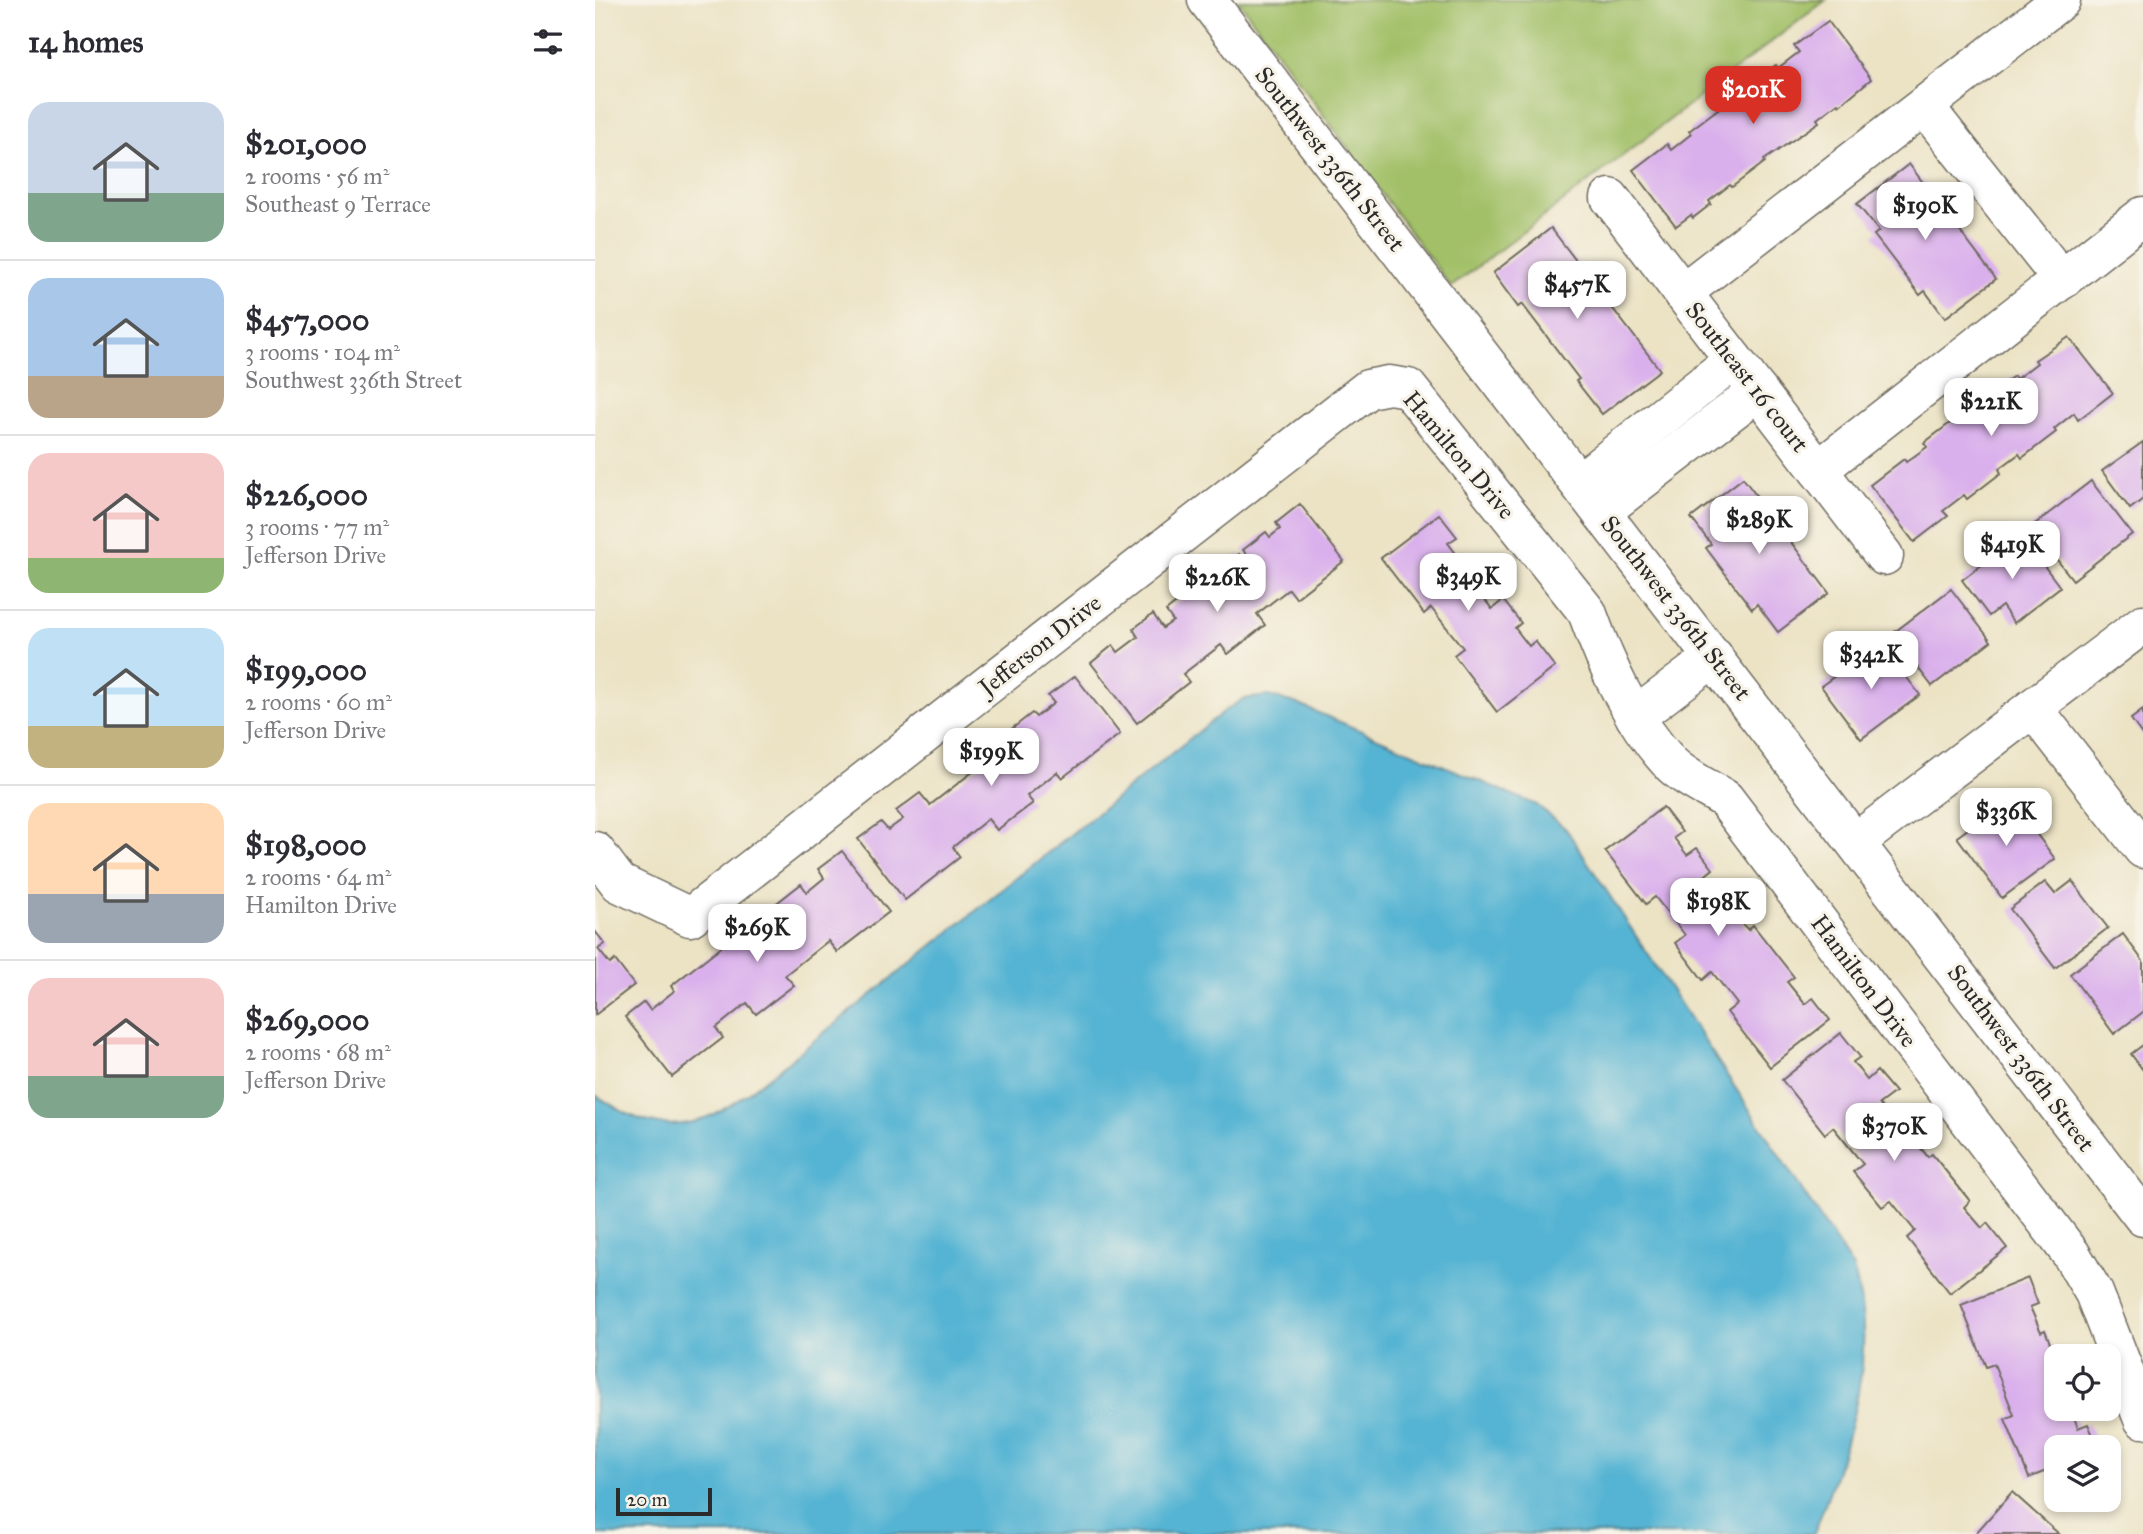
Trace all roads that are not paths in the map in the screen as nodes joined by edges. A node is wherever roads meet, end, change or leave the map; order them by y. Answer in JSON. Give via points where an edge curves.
{"nodes":[{"id":1,"x":1207,"y":0,"type":"edge"},
{"id":2,"x":2061,"y":0,"type":"edge"},
{"id":3,"x":1925,"y":107,"type":"junction"},
{"id":4,"x":1610,"y":198,"type":"dead end"},
{"id":5,"x":2143,"y":216,"type":"edge"},
{"id":6,"x":2062,"y":280,"type":"junction"},
{"id":7,"x":1682,"y":293,"type":"junction"},
{"id":8,"x":1734,"y":360,"type":"junction"},
{"id":9,"x":1389,"y":385,"type":"joint"},
{"id":10,"x":1758,"y":391,"type":"junction"},
{"id":11,"x":1818,"y":470,"type":"junction"},
{"id":12,"x":1591,"y":497,"type":"junction"},
{"id":13,"x":1884,"y":556,"type":"dead end"},
{"id":14,"x":2143,"y":624,"type":"edge"},
{"id":15,"x":1714,"y":657,"type":"junction"},
{"id":16,"x":2033,"y":708,"type":"junction"},
{"id":17,"x":1635,"y":717,"type":"junction"},
{"id":18,"x":1856,"y":842,"type":"junction"},
{"id":19,"x":2143,"y":849,"type":"edge"},
{"id":20,"x":595,"y":851,"type":"edge"},
{"id":21,"x":2143,"y":1217,"type":"edge"},
{"id":22,"x":2143,"y":1419,"type":"edge"}],
"edges":[{"from":1,"to":12,"type":"street","name":"Southwest 336th Street"},
{"from":2,"to":3,"type":"street"},
{"from":3,"to":6,"type":"street"},
{"from":3,"to":7,"type":"street"},
{"from":4,"to":7,"type":"street","name":"Southeast 16 court"},
{"from":5,"to":6,"type":"street"},
{"from":6,"to":11,"type":"street"},
{"from":7,"to":8,"type":"street","name":"Southeast 16 court"},
{"from":8,"to":10,"type":"street","name":"Southeast 16 court"},
{"from":8,"to":12,"type":"street"},
{"from":9,"to":17,"type":"street","name":"Hamilton Drive","via":[[1408,387],[1587,611]]},
{"from":9,"to":20,"type":"street","name":"Jefferson Drive","via":[[1368,389],[690,917],[619,883]]},
{"from":10,"to":11,"type":"street","name":"Southeast 16 court"},
{"from":10,"to":12,"type":"street"},
{"from":11,"to":13,"type":"street","name":"Southeast 16 court"},
{"from":12,"to":15,"type":"street","name":"Southwest 336th Street"},
{"from":14,"to":16,"type":"street"},
{"from":15,"to":17,"type":"street"},
{"from":15,"to":18,"type":"street","name":"Southwest 336th Street"},
{"from":16,"to":18,"type":"street"},
{"from":16,"to":19,"type":"street"},
{"from":17,"to":22,"type":"street","name":"Hamilton Drive","via":[[1672,765],[1724,799],[2071,1254],[2094,1293]]},
{"from":18,"to":21,"type":"street","name":"Southwest 336th Street"}]}
